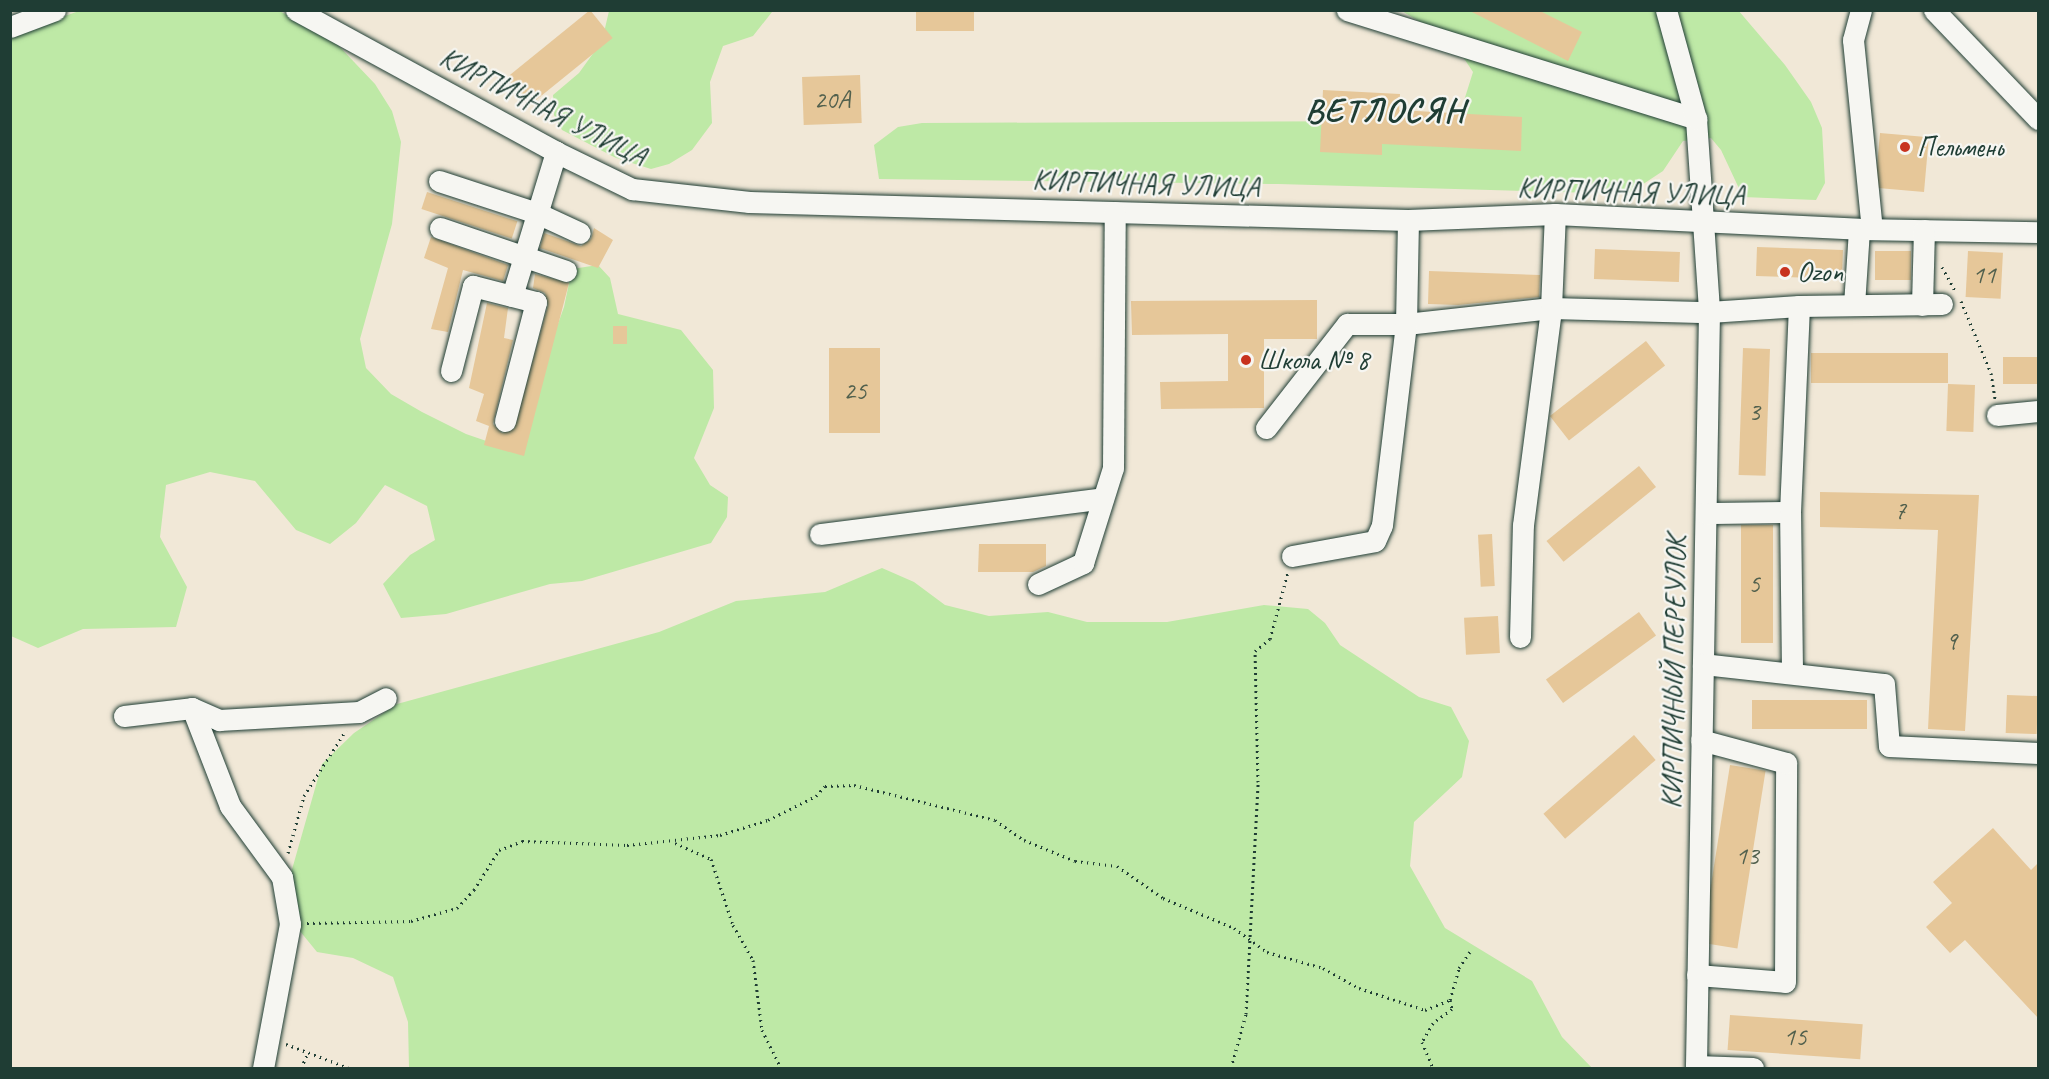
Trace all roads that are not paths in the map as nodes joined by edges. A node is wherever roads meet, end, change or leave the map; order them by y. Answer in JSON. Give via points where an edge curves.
{"nodes":[{"id":1,"x":55,"y":10,"type":"edge"},
{"id":2,"x":296,"y":10,"type":"edge"},
{"id":3,"x":1347,"y":10,"type":"edge"},
{"id":4,"x":1666,"y":10,"type":"edge"},
{"id":5,"x":1861,"y":10,"type":"edge"},
{"id":6,"x":1934,"y":10,"type":"edge"},
{"id":7,"x":10,"y":27,"type":"edge"},
{"id":8,"x":1696,"y":119,"type":"junction"},
{"id":9,"x":2038,"y":119,"type":"edge"},
{"id":10,"x":556,"y":152,"type":"junction"},
{"id":11,"x":439,"y":181,"type":"dead end"},
{"id":12,"x":1115,"y":212,"type":"junction"},
{"id":13,"x":537,"y":213,"type":"junction"},
{"id":14,"x":1555,"y":214,"type":"junction"},
{"id":15,"x":1408,"y":220,"type":"junction"},
{"id":16,"x":1705,"y":221,"type":"junction"},
{"id":17,"x":440,"y":228,"type":"dead end"},
{"id":18,"x":1865,"y":229,"type":"junction"},
{"id":19,"x":1924,"y":230,"type":"junction"},
{"id":20,"x":2038,"y":232,"type":"edge"},
{"id":21,"x":580,"y":233,"type":"dead end"},
{"id":22,"x":524,"y":256,"type":"junction"},
{"id":23,"x":566,"y":271,"type":"dead end"},
{"id":24,"x":512,"y":296,"type":"junction"},
{"id":25,"x":1799,"y":306,"type":"junction"},
{"id":26,"x":1854,"y":306,"type":"junction"},
{"id":27,"x":1551,"y":308,"type":"junction"},
{"id":28,"x":1709,"y":312,"type":"junction"},
{"id":29,"x":1406,"y":324,"type":"junction"},
{"id":30,"x":451,"y":371,"type":"dead end"},
{"id":31,"x":2038,"y":411,"type":"edge"},
{"id":32,"x":1997,"y":415,"type":"road end"},
{"id":33,"x":505,"y":422,"type":"dead end"},
{"id":34,"x":1266,"y":428,"type":"dead end"},
{"id":35,"x":1103,"y":498,"type":"junction"},
{"id":36,"x":1790,"y":512,"type":"junction"},
{"id":37,"x":1706,"y":513,"type":"junction"},
{"id":38,"x":820,"y":534,"type":"dead end"},
{"id":39,"x":1292,"y":556,"type":"road end"},
{"id":40,"x":1038,"y":584,"type":"dead end"},
{"id":41,"x":1520,"y":638,"type":"dead end"},
{"id":42,"x":1703,"y":664,"type":"junction"},
{"id":43,"x":1792,"y":671,"type":"junction"},
{"id":44,"x":386,"y":698,"type":"dead end"},
{"id":45,"x":192,"y":708,"type":"junction"},
{"id":46,"x":124,"y":716,"type":"dead end"},
{"id":47,"x":1701,"y":740,"type":"junction"},
{"id":48,"x":2038,"y":753,"type":"edge"},
{"id":49,"x":1697,"y":975,"type":"junction"},
{"id":50,"x":263,"y":1068,"type":"edge"},
{"id":51,"x":1753,"y":1068,"type":"edge"}],
"edges":[{"from":1,"to":7,"type":"street"},
{"from":2,"to":10,"type":"street","name":"КИРПИЧНАЯ УЛИЦА"},
{"from":3,"to":8,"type":"street"},
{"from":4,"to":8,"type":"street","name":"КИРПИЧНЫЙ ПЕРЕУЛОК"},
{"from":5,"to":18,"type":"street","via":[[1853,40]]},
{"from":6,"to":9,"type":"street"},
{"from":8,"to":16,"type":"street","name":"КИРПИЧНЫЙ ПЕРЕУЛОК"},
{"from":10,"to":12,"type":"street","name":"КИРПИЧНАЯ УЛИЦА","via":[[632,189],[749,202]]},
{"from":10,"to":13,"type":"street"},
{"from":11,"to":13,"type":"street"},
{"from":12,"to":15,"type":"street","name":"КИРПИЧНАЯ УЛИЦА"},
{"from":12,"to":35,"type":"street","via":[[1113,468]]},
{"from":13,"to":21,"type":"street"},
{"from":13,"to":22,"type":"street"},
{"from":14,"to":15,"type":"street","name":"КИРПИЧНАЯ УЛИЦА"},
{"from":14,"to":16,"type":"street","name":"КИРПИЧНАЯ УЛИЦА"},
{"from":14,"to":27,"type":"street"},
{"from":15,"to":29,"type":"street"},
{"from":16,"to":18,"type":"street","name":"КИРПИЧНАЯ УЛИЦА"},
{"from":16,"to":28,"type":"street","name":"КИРПИЧНЫЙ ПЕРЕУЛОК"},
{"from":17,"to":22,"type":"street"},
{"from":18,"to":19,"type":"street","name":"КИРПИЧНАЯ УЛИЦА"},
{"from":18,"to":26,"type":"street"},
{"from":19,"to":20,"type":"street","name":"КИРПИЧНАЯ УЛИЦА"},
{"from":19,"to":26,"type":"street","via":[[1932,305]]},
{"from":22,"to":23,"type":"street"},
{"from":22,"to":24,"type":"street"},
{"from":24,"to":30,"type":"street","via":[[473,286]]},
{"from":24,"to":33,"type":"street","via":[[536,302]]},
{"from":25,"to":26,"type":"street"},
{"from":25,"to":28,"type":"street"},
{"from":25,"to":36,"type":"street"},
{"from":27,"to":28,"type":"street"},
{"from":27,"to":29,"type":"street"},
{"from":27,"to":41,"type":"street","via":[[1523,525]]},
{"from":28,"to":37,"type":"street","name":"КИРПИЧНЫЙ ПЕРЕУЛОК"},
{"from":29,"to":34,"type":"street","via":[[1347,324]]},
{"from":29,"to":39,"type":"street","via":[[1382,525],[1375,541]]},
{"from":31,"to":32,"type":"street"},
{"from":35,"to":38,"type":"street"},
{"from":35,"to":40,"type":"street","via":[[1083,563]]},
{"from":36,"to":37,"type":"street"},
{"from":36,"to":43,"type":"street"},
{"from":37,"to":42,"type":"street","name":"КИРПИЧНЫЙ ПЕРЕУЛОК"},
{"from":42,"to":43,"type":"street"},
{"from":42,"to":47,"type":"street","name":"КИРПИЧНЫЙ ПЕРЕУЛОК"},
{"from":43,"to":48,"type":"street","via":[[1884,684],[1889,746]]},
{"from":44,"to":45,"type":"street","via":[[359,712],[219,720]]},
{"from":45,"to":46,"type":"street"},
{"from":45,"to":50,"type":"street","via":[[230,806],[282,877],[290,924]]},
{"from":47,"to":49,"type":"street","name":"КИРПИЧНЫЙ ПЕРЕУЛОК"},
{"from":47,"to":49,"type":"street","via":[[1786,763],[1785,982]]},
{"from":49,"to":51,"type":"street","name":"КИРПИЧНЫЙ ПЕРЕУЛОК","via":[[1696,1066]]}]}
